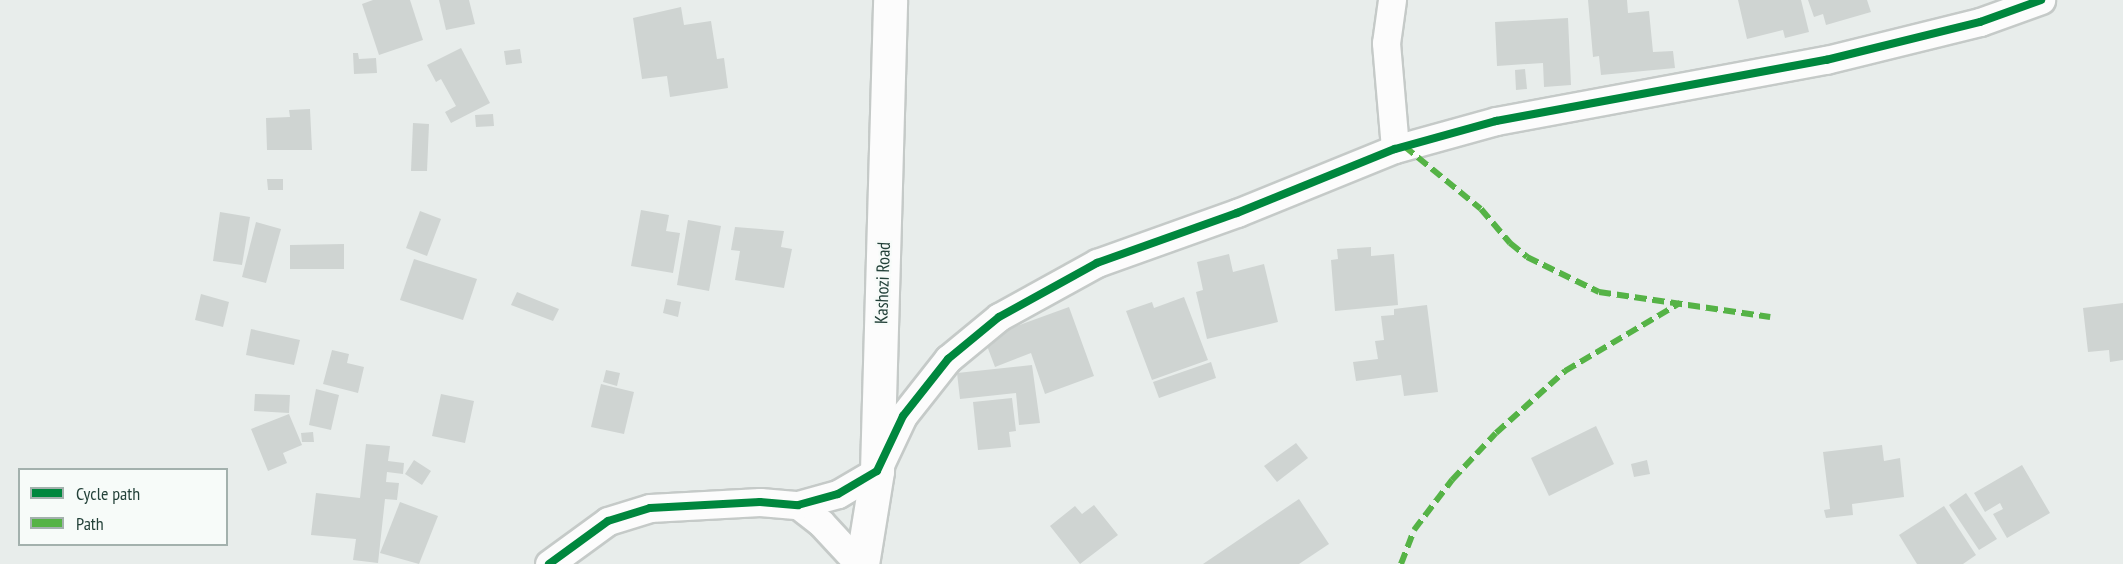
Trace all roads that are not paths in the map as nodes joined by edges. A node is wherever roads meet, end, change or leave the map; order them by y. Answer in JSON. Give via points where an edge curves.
{"nodes":[{"id":1,"x":890,"y":0,"type":"edge"},
{"id":2,"x":1392,"y":0,"type":"edge"},
{"id":3,"x":2041,"y":0,"type":"edge"},
{"id":4,"x":1395,"y":149,"type":"junction"},
{"id":5,"x":877,"y":471,"type":"junction"},
{"id":6,"x":798,"y":505,"type":"junction"},
{"id":7,"x":549,"y":564,"type":"edge"},
{"id":8,"x":860,"y":564,"type":"edge"}],
"edges":[{"from":1,"to":5,"type":"main road","name":"Kashozi Road"},
{"from":2,"to":4,"type":"street","via":[[1386,43]]},
{"from":3,"to":4,"type":"street","via":[[1980,22],[1826,60],[1496,121]]},
{"from":4,"to":5,"type":"street","via":[[1237,213],[1097,263],[999,317],[941,367],[903,416]]},
{"from":5,"to":6,"type":"street","via":[[822,501]]},
{"from":5,"to":8,"type":"main road","name":"Kashozi Road"},
{"from":6,"to":7,"type":"street","via":[[760,502],[650,507],[608,521]]},
{"from":6,"to":8,"type":"street","via":[[821,522]]}]}
